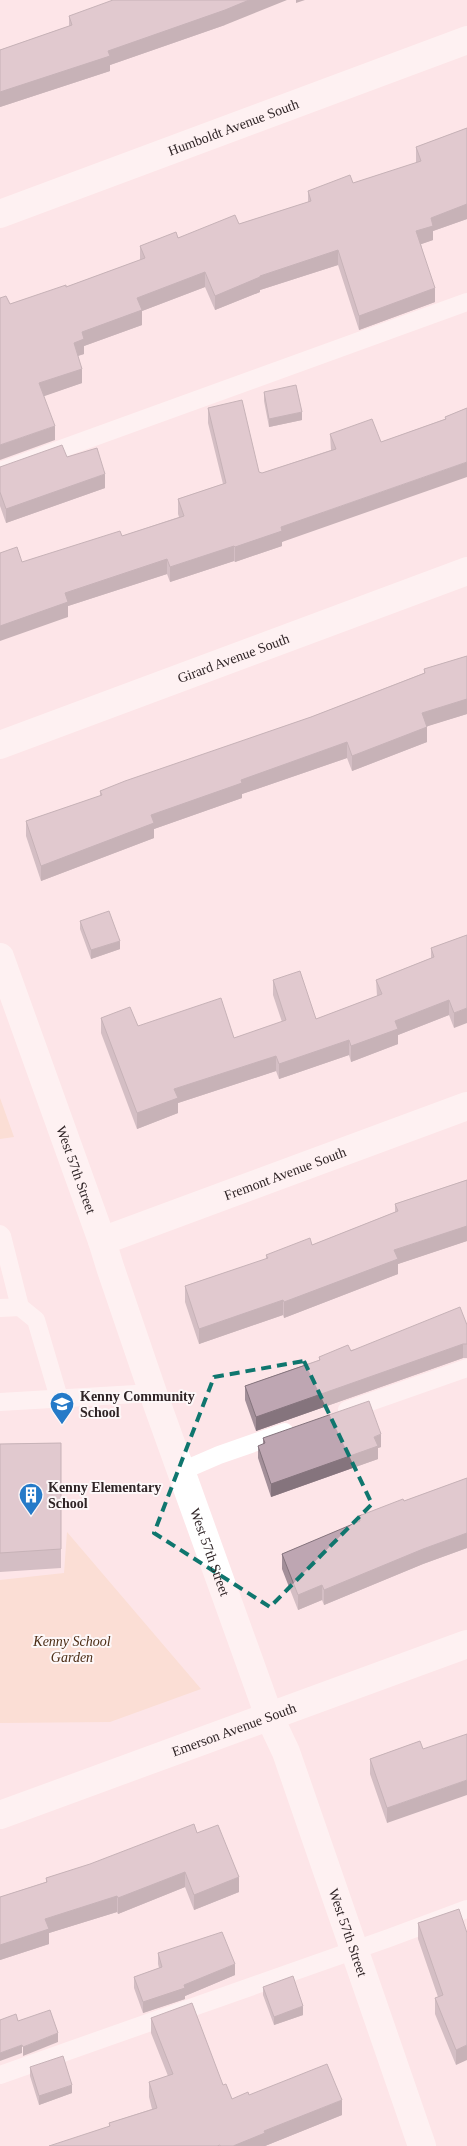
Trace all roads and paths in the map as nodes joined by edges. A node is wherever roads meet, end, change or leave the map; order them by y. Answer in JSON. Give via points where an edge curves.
{"nodes":[{"id":1,"x":467,"y":40,"type":"edge"},
{"id":2,"x":0,"y":214,"type":"edge"},
{"id":3,"x":467,"y":302,"type":"edge"},
{"id":4,"x":0,"y":471,"type":"edge"},
{"id":5,"x":467,"y":572,"type":"edge"},
{"id":6,"x":0,"y":746,"type":"edge"},
{"id":7,"x":0,"y":957,"type":"edge"},
{"id":8,"x":467,"y":1106,"type":"edge"},
{"id":9,"x":0,"y":1234,"type":"edge"},
{"id":10,"x":102,"y":1241,"type":"junction"},
{"id":11,"x":20,"y":1307,"type":"junction"},
{"id":12,"x":0,"y":1308,"type":"edge"},
{"id":13,"x":467,"y":1368,"type":"edge"},
{"id":14,"x":153,"y":1393,"type":"junction"},
{"id":15,"x":60,"y":1398,"type":"junction"},
{"id":16,"x":0,"y":1402,"type":"edge"},
{"id":17,"x":329,"y":1417,"type":"edge"},
{"id":18,"x":302,"y":1426,"type":"edge"},
{"id":19,"x":182,"y":1471,"type":"junction"},
{"id":20,"x":467,"y":1644,"type":"edge"},
{"id":21,"x":269,"y":1716,"type":"junction"},
{"id":22,"x":0,"y":1814,"type":"edge"},
{"id":23,"x":467,"y":1909,"type":"edge"},
{"id":24,"x":354,"y":1950,"type":"junction"},
{"id":25,"x":0,"y":2075,"type":"edge"},
{"id":26,"x":422,"y":2146,"type":"edge"}],
"edges":[{"from":1,"to":2,"type":"street","name":"Humboldt Avenue South"},
{"from":3,"to":4,"type":"lane"},
{"from":5,"to":6,"type":"street","name":"Girard Avenue South"},
{"from":7,"to":10,"type":"street","name":"West 57th Street"},
{"from":8,"to":10,"type":"street","name":"Fremont Avenue South"},
{"from":9,"to":11,"type":"lane"},
{"from":10,"to":14,"type":"street","name":"West 57th Street"},
{"from":11,"to":12,"type":"lane"},
{"from":11,"to":15,"type":"lane","via":[[36,1320]]},
{"from":13,"to":17,"type":"lane"},
{"from":14,"to":15,"type":"lane"},
{"from":14,"to":19,"type":"street","name":"West 57th Street"},
{"from":15,"to":16,"type":"lane"},
{"from":18,"to":19,"type":"lane"},
{"from":19,"to":21,"type":"street","name":"West 57th Street"},
{"from":20,"to":21,"type":"street","name":"Emerson Avenue South"},
{"from":21,"to":22,"type":"street","name":"Emerson Avenue South"},
{"from":21,"to":24,"type":"street","name":"West 57th Street","via":[[286,1752]]},
{"from":23,"to":24,"type":"lane"},
{"from":24,"to":25,"type":"lane"},
{"from":24,"to":26,"type":"street","name":"West 57th Street"}]}
